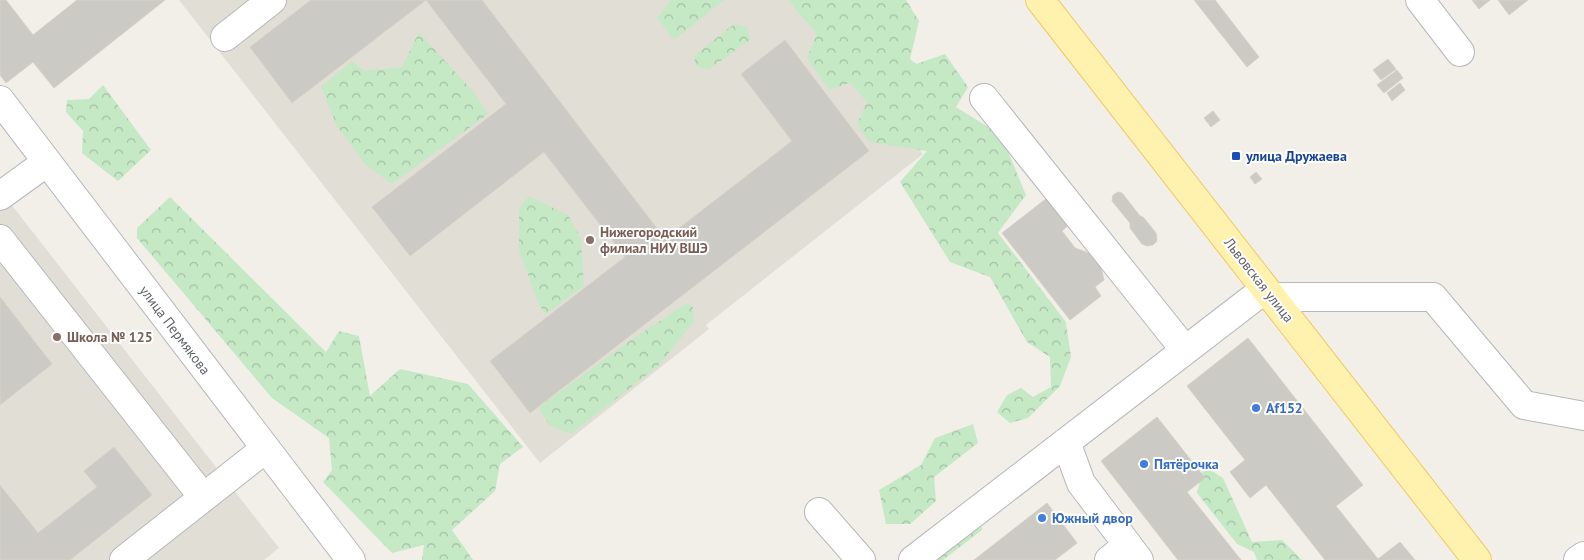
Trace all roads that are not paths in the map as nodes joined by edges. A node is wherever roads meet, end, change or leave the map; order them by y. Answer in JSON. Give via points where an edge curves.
{"nodes":[{"id":1,"x":272,"y":0,"type":"edge"},
{"id":2,"x":1040,"y":0,"type":"edge"},
{"id":3,"x":1420,"y":0,"type":"edge"},
{"id":4,"x":226,"y":37,"type":"dead end"},
{"id":5,"x":1460,"y":52,"type":"dead end"},
{"id":6,"x":984,"y":98,"type":"dead end"},
{"id":7,"x":0,"y":100,"type":"edge"},
{"id":8,"x":47,"y":162,"type":"junction"},
{"id":9,"x":0,"y":196,"type":"edge"},
{"id":10,"x":0,"y":239,"type":"edge"},
{"id":11,"x":1270,"y":293,"type":"junction"},
{"id":12,"x":1185,"y":350,"type":"junction"},
{"id":13,"x":1584,"y":416,"type":"edge"},
{"id":14,"x":1066,"y":442,"type":"junction"},
{"id":15,"x":265,"y":449,"type":"junction"},
{"id":16,"x":203,"y":497,"type":"junction"},
{"id":17,"x":819,"y":512,"type":"dead end"},
{"id":18,"x":1126,"y":555,"type":"edge"},
{"id":19,"x":1584,"y":556,"type":"edge"},
{"id":20,"x":124,"y":560,"type":"edge"},
{"id":21,"x":351,"y":560,"type":"edge"},
{"id":22,"x":861,"y":560,"type":"edge"},
{"id":23,"x":913,"y":560,"type":"edge"},
{"id":24,"x":1478,"y":560,"type":"edge"},
{"id":25,"x":1578,"y":560,"type":"edge"}],
"edges":[{"from":1,"to":4,"type":"street"},
{"from":2,"to":11,"type":"main road","name":"Львовская улица"},
{"from":3,"to":5,"type":"street"},
{"from":6,"to":12,"type":"street"},
{"from":7,"to":8,"type":"street","name":"улица Пермякова"},
{"from":8,"to":9,"type":"street"},
{"from":8,"to":15,"type":"street","name":"улица Пермякова"},
{"from":10,"to":16,"type":"street"},
{"from":11,"to":12,"type":"street"},
{"from":11,"to":13,"type":"street","via":[[1433,296],[1524,405]]},
{"from":11,"to":24,"type":"main road","name":"Львовская улица"},
{"from":12,"to":14,"type":"street"},
{"from":14,"to":18,"type":"street","via":[[1081,483]]},
{"from":14,"to":23,"type":"street"},
{"from":15,"to":16,"type":"street"},
{"from":15,"to":21,"type":"street","name":"улица Пермякова"},
{"from":16,"to":20,"type":"street"},
{"from":17,"to":22,"type":"street"},
{"from":19,"to":25,"type":"street"}]}
